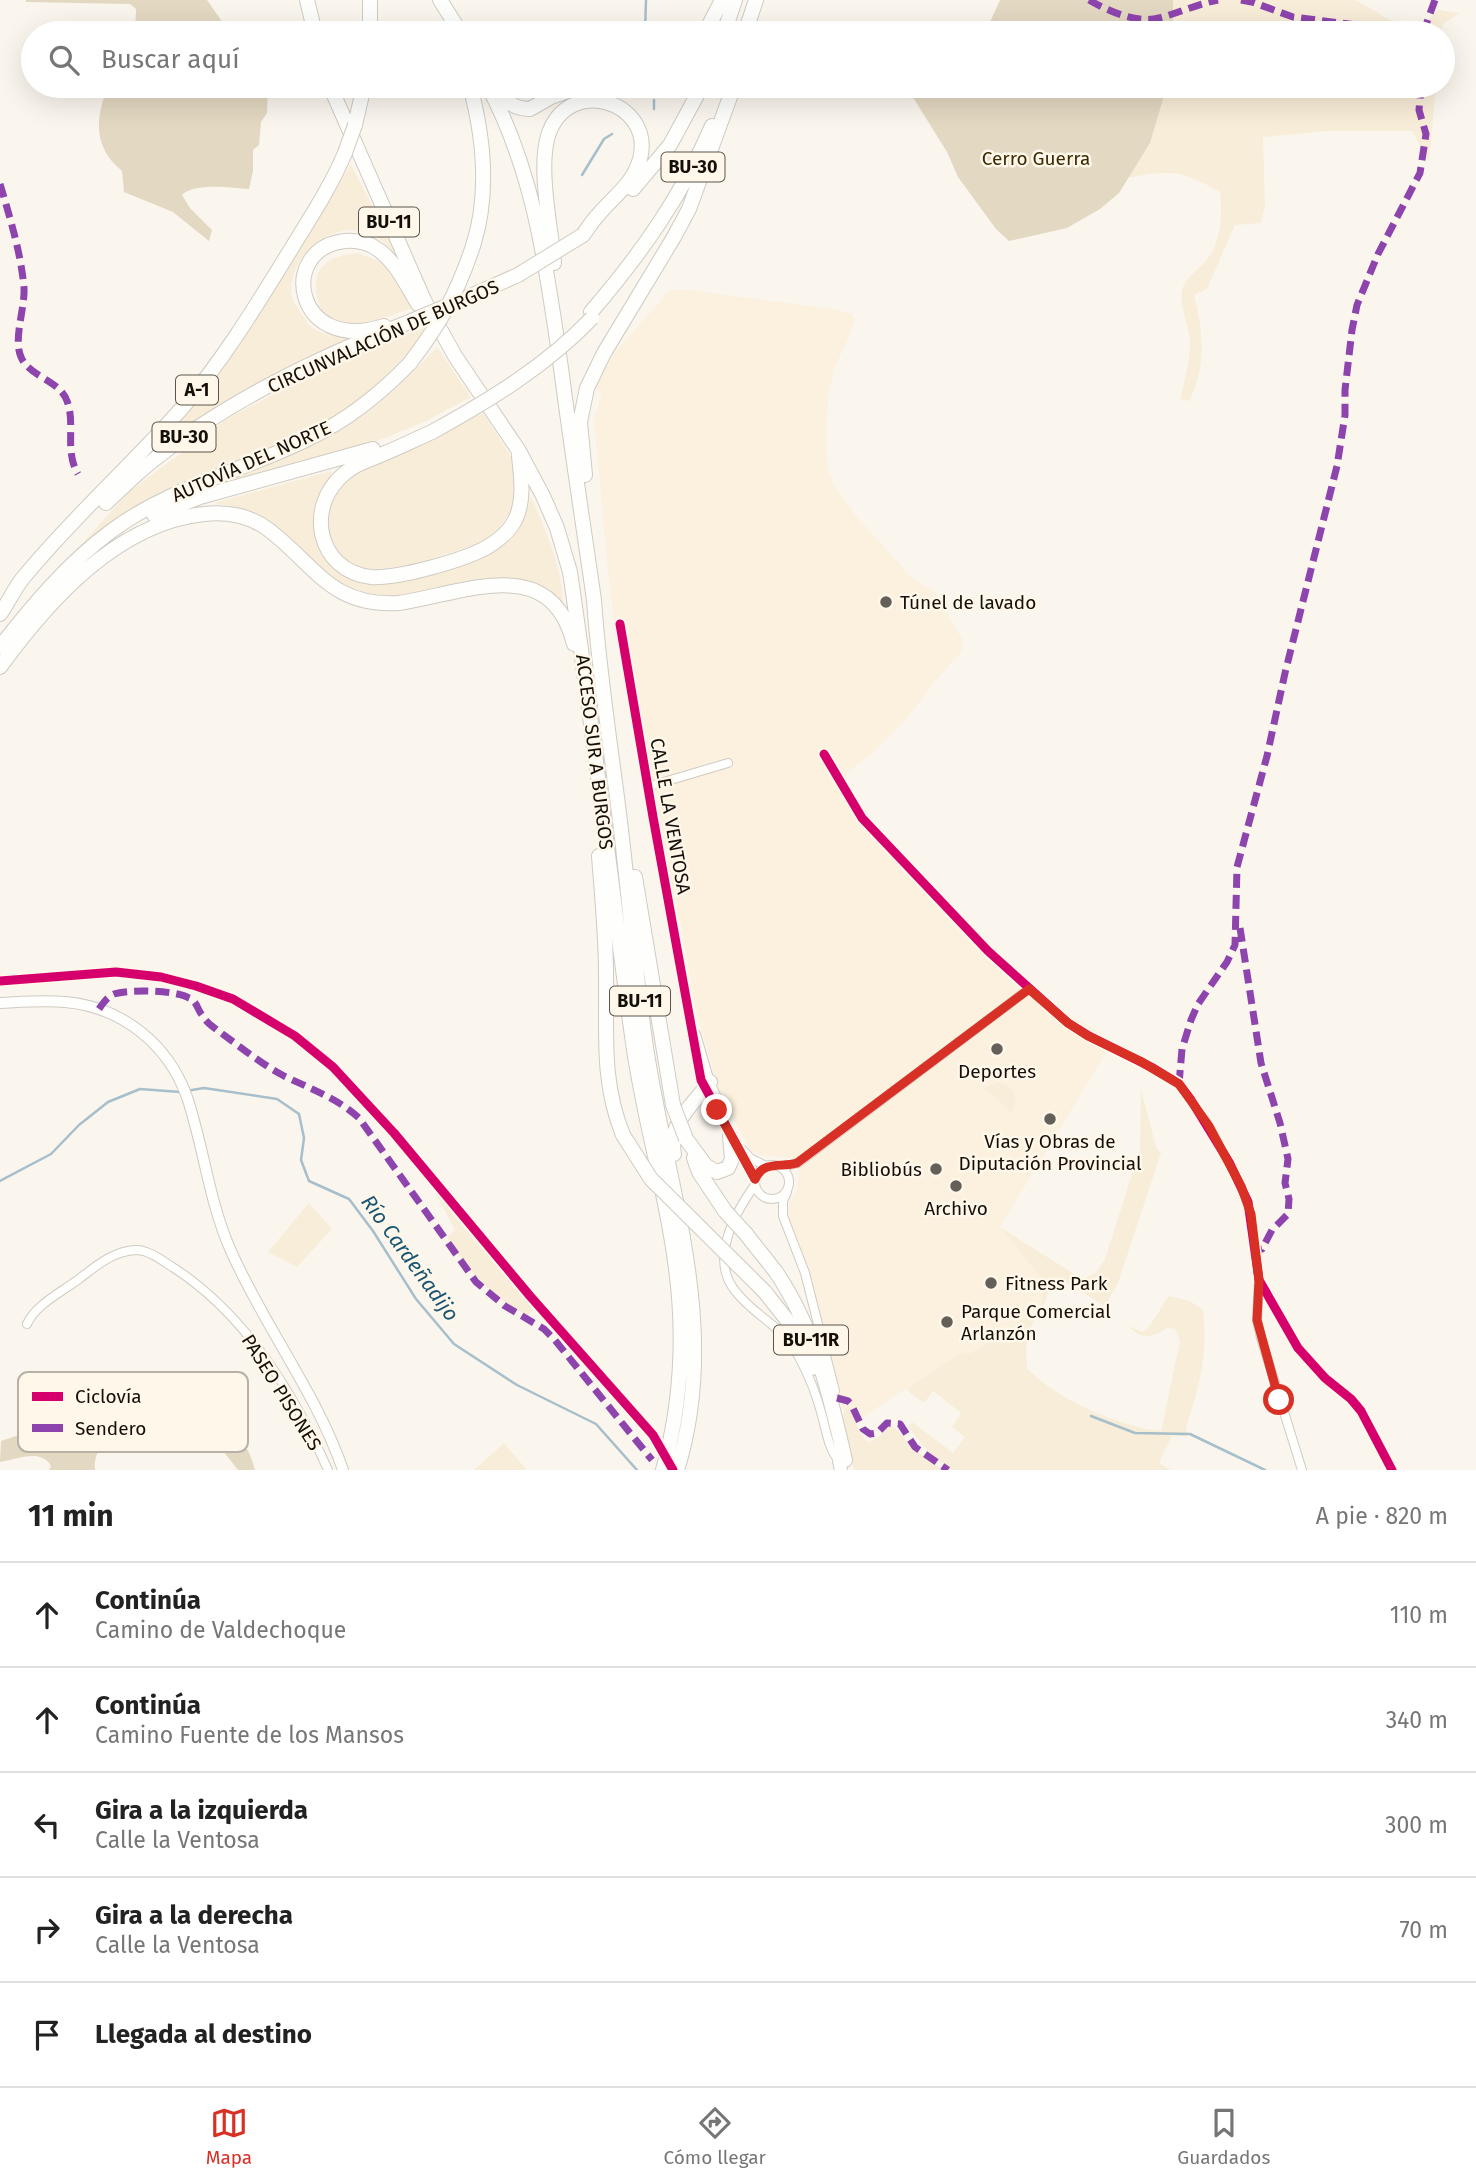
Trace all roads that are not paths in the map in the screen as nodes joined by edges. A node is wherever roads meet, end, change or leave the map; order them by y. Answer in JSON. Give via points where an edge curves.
{"nodes":[{"id":1,"x":307,"y":0,"type":"edge"},
{"id":2,"x":370,"y":0,"type":"edge"},
{"id":3,"x":437,"y":0,"type":"edge"},
{"id":4,"x":722,"y":0,"type":"edge"},
{"id":5,"x":735,"y":0,"type":"edge"},
{"id":6,"x":758,"y":0,"type":"edge"},
{"id":7,"x":312,"y":21,"type":"edge"},
{"id":8,"x":370,"y":21,"type":"edge"},
{"id":9,"x":451,"y":21,"type":"edge"},
{"id":10,"x":711,"y":21,"type":"edge"},
{"id":11,"x":728,"y":21,"type":"edge"},
{"id":12,"x":750,"y":21,"type":"edge"},
{"id":13,"x":754,"y":21,"type":"edge"},
{"id":14,"x":335,"y":98,"type":"edge"},
{"id":15,"x":362,"y":98,"type":"edge"},
{"id":16,"x":473,"y":98,"type":"edge"},
{"id":17,"x":495,"y":98,"type":"edge"},
{"id":18,"x":503,"y":98,"type":"edge"},
{"id":19,"x":549,"y":98,"type":"edge"},
{"id":20,"x":696,"y":98,"type":"edge"},
{"id":21,"x":722,"y":98,"type":"edge"},
{"id":22,"x":730,"y":98,"type":"edge"},
{"id":23,"x":583,"y":235,"type":"junction"},
{"id":24,"x":554,"y":308,"type":"junction"},
{"id":25,"x":393,"y":325,"type":"junction"},
{"id":26,"x":455,"y":356,"type":"junction"},
{"id":27,"x":431,"y":429,"type":"junction"},
{"id":28,"x":519,"y":452,"type":"junction"},
{"id":29,"x":89,"y":550,"type":"junction"},
{"id":30,"x":12,"y":598,"type":"junction"},
{"id":31,"x":594,"y":600,"type":"junction"},
{"id":32,"x":0,"y":614,"type":"edge"},
{"id":33,"x":620,"y":624,"type":"dead end"},
{"id":34,"x":0,"y":647,"type":"edge"},
{"id":35,"x":0,"y":667,"type":"edge"},
{"id":36,"x":585,"y":671,"type":"junction"},
{"id":37,"x":824,"y":754,"type":"dead end"},
{"id":38,"x":728,"y":763,"type":"dead end"},
{"id":39,"x":599,"y":784,"type":"junction"},
{"id":40,"x":647,"y":787,"type":"junction"},
{"id":41,"x":1029,"y":989,"type":"junction"},
{"id":42,"x":0,"y":1003,"type":"edge"},
{"id":43,"x":707,"y":1085,"type":"junction"},
{"id":44,"x":686,"y":1139,"type":"junction"},
{"id":45,"x":734,"y":1143,"type":"junction"},
{"id":46,"x":797,"y":1163,"type":"junction"},
{"id":47,"x":766,"y":1166,"type":"junction"},
{"id":48,"x":781,"y":1167,"type":"junction"},
{"id":49,"x":789,"y":1179,"type":"junction"},
{"id":50,"x":755,"y":1182,"type":"junction"},
{"id":51,"x":787,"y":1192,"type":"junction"},
{"id":52,"x":1259,"y":1280,"type":"junction"},
{"id":53,"x":27,"y":1324,"type":"dead end"},
{"id":54,"x":691,"y":1335,"type":"junction"},
{"id":55,"x":843,"y":1465,"type":"edge"},
{"id":56,"x":328,"y":1470,"type":"edge"},
{"id":57,"x":343,"y":1470,"type":"edge"},
{"id":58,"x":663,"y":1470,"type":"edge"},
{"id":59,"x":677,"y":1470,"type":"edge"},
{"id":60,"x":1303,"y":1470,"type":"edge"},
{"id":61,"x":1392,"y":1470,"type":"edge"}],
"edges":[{"from":1,"to":7,"type":"highway"},
{"from":2,"to":8,"type":"highway"},
{"from":3,"to":9,"type":"highway"},
{"from":4,"to":10,"type":"highway"},
{"from":5,"to":11,"type":"highway"},
{"from":6,"to":12,"type":"highway"},
{"from":6,"to":13,"type":"highway"},
{"from":14,"to":26,"type":"highway","name":"ACCESO SUR A BURGOS","number":"BU-11","via":[[424,300]]},
{"from":15,"to":30,"type":"highway","number":"A-1","bridge":true,"via":[[345,153],[319,205],[208,375],[128,468],[38,561]]},
{"from":16,"to":29,"type":"highway","name":"AUTOVÍA DEL NORTE","bridge":true,"via":[[484,166],[478,229],[453,301],[410,363],[375,397],[327,429],[167,499],[111,531]]},
{"from":17,"to":24,"type":"highway","name":"ACCESO SUR A BURGOS","number":"BU-11","via":[[521,161]]},
{"from":18,"to":19,"type":"highway","via":[[530,109]]},
{"from":20,"to":23,"type":"highway","name":"CIRCUNVALACIÓN DE BURGOS","number":"BU-30","via":[[664,153]]},
{"from":21,"to":27,"type":"highway","number":"BU-30","bridge":true,"via":[[694,167],[647,243],[591,315],[515,376]]},
{"from":22,"to":31,"type":"highway","via":[[689,209],[594,369],[584,399],[580,422]]},
{"from":23,"to":24,"type":"highway","via":[[626,187],[641,155],[635,123],[613,103],[584,100],[571,105],[548,136],[544,165],[556,281]]},
{"from":23,"to":25,"type":"highway","name":"CIRCUNVALACIÓN DE BURGOS","number":"BU-30","bridge":true,"via":[[518,275]]},
{"from":24,"to":31,"type":"highway","name":"ACCESO SUR A BURGOS","number":"BU-11"},
{"from":25,"to":26,"type":"highway","via":[[351,331],[314,316],[303,282],[316,254],[329,245],[354,240],[378,249]]},
{"from":25,"to":30,"type":"highway","name":"CIRCUNVALACIÓN DE BURGOS","number":"BU-30","via":[[275,383],[174,444],[90,518]]},
{"from":26,"to":28,"type":"highway","name":"ACCESO SUR A BURGOS","number":"BU-11"},
{"from":27,"to":28,"type":"highway","via":[[354,466],[334,483],[319,519],[326,545],[341,565],[370,577],[388,576],[488,547],[515,520],[521,493]]},
{"from":27,"to":29,"type":"highway","number":"BU-30","via":[[188,502],[141,520]]},
{"from":28,"to":36,"type":"highway","name":"ACCESO SUR A BURGOS","number":"BU-11","via":[[557,528],[570,572]]},
{"from":29,"to":34,"type":"highway","name":"AUTOVÍA DEL NORTE","via":[[34,603]]},
{"from":30,"to":32,"type":"highway","number":"A-1"},
{"from":31,"to":44,"type":"highway","number":"BU-11R","bridge":true,"via":[[668,1084]]},
{"from":31,"to":54,"type":"highway","name":"ACCESO SUR A BURGOS","number":"BU-11","via":[[646,1048],[688,1261]]},
{"from":33,"to":40,"type":"street","name":"CALLE LA VENTOSA"},
{"from":35,"to":36,"type":"highway","via":[[53,602],[104,557],[155,526],[213,513],[238,515],[262,525],[323,581],[359,600],[399,603],[499,585],[535,590],[561,610]]},
{"from":36,"to":39,"type":"highway","name":"ACCESO SUR A BURGOS","number":"BU-11"},
{"from":37,"to":41,"type":"street","via":[[862,818]]},
{"from":38,"to":40,"type":"street"},
{"from":39,"to":54,"type":"highway","name":"ACCESO SUR A BURGOS","number":"BU-11","via":[[640,1093]]},
{"from":39,"to":55,"type":"highway","number":"BU-11R","bridge":true,"via":[[608,1086],[623,1135],[651,1179],[765,1292],[787,1320],[807,1354]]},
{"from":40,"to":43,"type":"street","name":"CALLE LA VENTOSA","via":[[693,1046]]},
{"from":41,"to":46,"type":"street"},
{"from":41,"to":52,"type":"street","via":[[1088,1036],[1179,1084],[1209,1126],[1244,1194]]},
{"from":42,"to":57,"type":"main road","via":[[66,1002],[94,1007],[137,1028],[164,1054],[183,1084],[217,1216],[231,1251],[324,1424]]},
{"from":43,"to":45,"type":"street","name":"CALLE LA VENTOSA"},
{"from":43,"to":54,"type":"highway","via":[[674,1128],[671,1142],[696,1269],[698,1291]]},
{"from":44,"to":45,"type":"highway","via":[[706,1166],[717,1172],[731,1163]]},
{"from":44,"to":55,"type":"highway","number":"BU-11R","bridge":true,"via":[[699,1172],[776,1273],[805,1326],[828,1389]]},
{"from":45,"to":47,"type":"street","name":"CALLE LA VENTOSA"},
{"from":45,"to":50,"type":"street","name":"CALLE LA VENTOSA"},
{"from":46,"to":48,"type":"street"},
{"from":46,"to":49,"type":"street"},
{"from":47,"to":48,"type":"street"},
{"from":47,"to":50,"type":"street"},
{"from":48,"to":49,"type":"street"},
{"from":49,"to":51,"type":"street"},
{"from":50,"to":51,"type":"street","via":[[761,1195],[772,1199]]},
{"from":50,"to":55,"type":"street","via":[[727,1238],[726,1272],[736,1292],[793,1347],[819,1406],[832,1452]]},
{"from":51,"to":55,"type":"street","via":[[783,1216],[807,1283],[836,1396],[846,1447]]},
{"from":52,"to":60,"type":"street","via":[[1261,1338]]},
{"from":52,"to":61,"type":"street","via":[[1298,1348],[1361,1411]]},
{"from":53,"to":56,"type":"street","name":"PASEO PISONES","via":[[107,1258],[134,1250],[155,1256],[186,1276],[248,1334],[309,1430]]},
{"from":54,"to":58,"type":"highway","name":"ACCESO SUR A BURGOS","number":"BU-11"},
{"from":54,"to":59,"type":"highway","name":"ACCESO SUR A BURGOS","number":"BU-11","via":[[694,1370]]}]}
